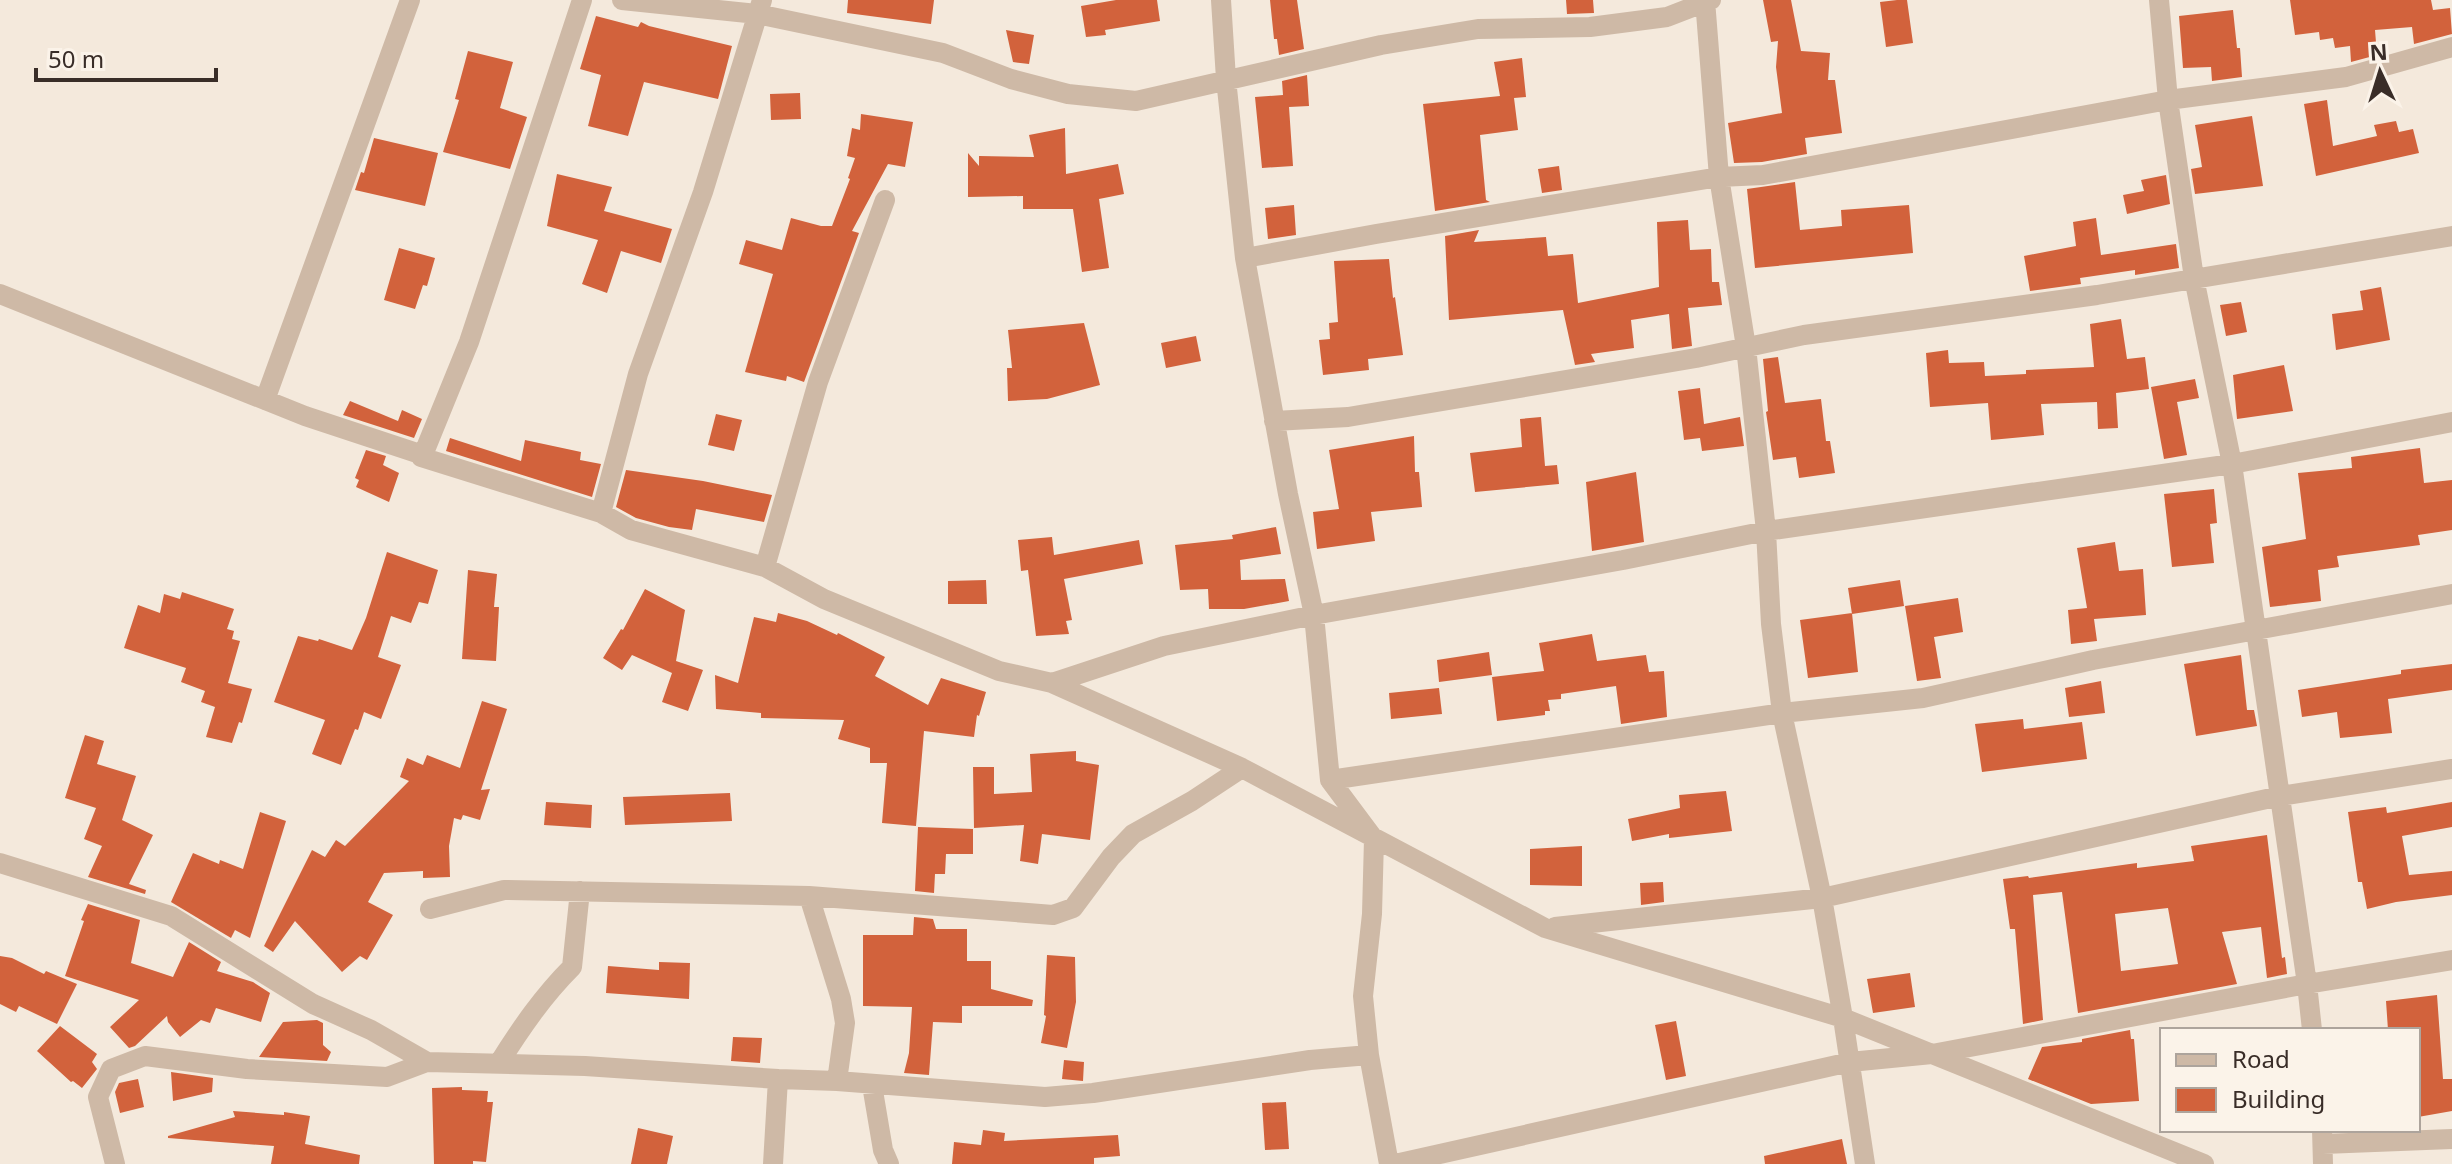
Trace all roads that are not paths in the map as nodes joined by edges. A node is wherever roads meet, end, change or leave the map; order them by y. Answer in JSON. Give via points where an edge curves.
{"nodes":[{"id":1,"x":410,"y":0,"type":"edge"},
{"id":2,"x":582,"y":0,"type":"edge"},
{"id":3,"x":622,"y":0,"type":"edge"},
{"id":4,"x":1221,"y":0,"type":"edge"},
{"id":5,"x":2159,"y":0,"type":"edge"},
{"id":6,"x":1708,"y":1,"type":"edge"},
{"id":7,"x":759,"y":7,"type":"edge"},
{"id":8,"x":2452,"y":47,"type":"edge"},
{"id":9,"x":1226,"y":79,"type":"junction"},
{"id":10,"x":2168,"y":100,"type":"junction"},
{"id":11,"x":1719,"y":177,"type":"junction"},
{"id":12,"x":885,"y":200,"type":"dead end"},
{"id":13,"x":2452,"y":236,"type":"edge"},
{"id":14,"x":1245,"y":258,"type":"junction"},
{"id":15,"x":2194,"y":278,"type":"junction"},
{"id":16,"x":0,"y":294,"type":"edge"},
{"id":17,"x":1746,"y":347,"type":"junction"},
{"id":18,"x":265,"y":400,"type":"junction"},
{"id":19,"x":1274,"y":421,"type":"junction"},
{"id":20,"x":2452,"y":422,"type":"edge"},
{"id":21,"x":423,"y":455,"type":"junction"},
{"id":22,"x":2232,"y":464,"type":"junction"},
{"id":23,"x":601,"y":513,"type":"junction"},
{"id":24,"x":1766,"y":531,"type":"junction"},
{"id":25,"x":765,"y":567,"type":"junction"},
{"id":26,"x":2452,"y":594,"type":"edge"},
{"id":27,"x":1314,"y":615,"type":"junction"},
{"id":28,"x":2255,"y":629,"type":"junction"},
{"id":29,"x":1052,"y":683,"type":"junction"},
{"id":30,"x":1782,"y":713,"type":"junction"},
{"id":31,"x":1242,"y":768,"type":"junction"},
{"id":32,"x":2452,"y":769,"type":"edge"},
{"id":33,"x":1330,"y":780,"type":"junction"},
{"id":34,"x":2280,"y":796,"type":"junction"},
{"id":35,"x":1374,"y":839,"type":"junction"},
{"id":36,"x":0,"y":863,"type":"edge"},
{"id":37,"x":580,"y":891,"type":"junction"},
{"id":38,"x":809,"y":896,"type":"junction"},
{"id":39,"x":1822,"y":898,"type":"junction"},
{"id":40,"x":430,"y":909,"type":"dead end"},
{"id":41,"x":1545,"y":928,"type":"junction"},
{"id":42,"x":2452,"y":960,"type":"edge"},
{"id":43,"x":2307,"y":984,"type":"junction"},
{"id":44,"x":1843,"y":1018,"type":"junction"},
{"id":45,"x":2312,"y":1028,"type":"edge"},
{"id":46,"x":1932,"y":1054,"type":"junction"},
{"id":47,"x":1369,"y":1055,"type":"junction"},
{"id":48,"x":427,"y":1062,"type":"junction"},
{"id":49,"x":1850,"y":1062,"type":"junction"},
{"id":50,"x":499,"y":1063,"type":"junction"},
{"id":51,"x":778,"y":1079,"type":"junction"},
{"id":52,"x":837,"y":1081,"type":"junction"},
{"id":53,"x":872,"y":1085,"type":"junction"},
{"id":54,"x":2452,"y":1139,"type":"edge"},
{"id":55,"x":2323,"y":1146,"type":"edge"},
{"id":56,"x":115,"y":1164,"type":"edge"},
{"id":57,"x":773,"y":1164,"type":"edge"},
{"id":58,"x":889,"y":1164,"type":"edge"},
{"id":59,"x":1392,"y":1164,"type":"edge"},
{"id":60,"x":1865,"y":1164,"type":"edge"},
{"id":61,"x":2204,"y":1164,"type":"edge"}],
"edges":[{"from":1,"to":18,"type":"street"},
{"from":2,"to":21,"type":"street","via":[[469,342]]},
{"from":3,"to":7,"type":"street"},
{"from":4,"to":9,"type":"street"},
{"from":5,"to":10,"type":"street"},
{"from":6,"to":9,"type":"street","via":[[1667,17],[1590,27],[1478,29]]},
{"from":6,"to":11,"type":"street"},
{"from":7,"to":9,"type":"street","via":[[943,53],[1068,94],[1136,101]]},
{"from":7,"to":23,"type":"street","via":[[703,192],[638,374]]},
{"from":8,"to":10,"type":"street","via":[[2346,77]]},
{"from":9,"to":14,"type":"street"},
{"from":10,"to":11,"type":"street","via":[[1763,175]]},
{"from":10,"to":15,"type":"street"},
{"from":11,"to":14,"type":"street"},
{"from":11,"to":17,"type":"street"},
{"from":12,"to":25,"type":"street","via":[[818,382]]},
{"from":13,"to":15,"type":"street"},
{"from":14,"to":19,"type":"street"},
{"from":15,"to":17,"type":"street"},
{"from":15,"to":22,"type":"street"},
{"from":16,"to":18,"type":"street"},
{"from":17,"to":19,"type":"street","via":[[1348,417]]},
{"from":17,"to":24,"type":"street"},
{"from":18,"to":21,"type":"street"},
{"from":19,"to":27,"type":"street"},
{"from":20,"to":22,"type":"street"},
{"from":21,"to":23,"type":"street"},
{"from":22,"to":24,"type":"street"},
{"from":22,"to":28,"type":"street"},
{"from":23,"to":25,"type":"street","via":[[631,530]]},
{"from":24,"to":27,"type":"street"},
{"from":24,"to":30,"type":"street"},
{"from":25,"to":29,"type":"street","via":[[824,599],[999,671]]},
{"from":26,"to":28,"type":"street"},
{"from":27,"to":29,"type":"street","via":[[1164,646]]},
{"from":27,"to":33,"type":"street"},
{"from":28,"to":30,"type":"street","via":[[1923,698]]},
{"from":28,"to":34,"type":"street"},
{"from":29,"to":31,"type":"street"},
{"from":30,"to":33,"type":"street"},
{"from":30,"to":39,"type":"street"},
{"from":31,"to":35,"type":"street"},
{"from":31,"to":38,"type":"street","via":[[1133,834],[1073,908],[1053,915]]},
{"from":32,"to":34,"type":"street"},
{"from":33,"to":35,"type":"street"},
{"from":34,"to":39,"type":"street"},
{"from":34,"to":43,"type":"street"},
{"from":35,"to":41,"type":"street"},
{"from":35,"to":47,"type":"street","via":[[1363,996]]},
{"from":36,"to":48,"type":"street","via":[[171,916],[313,1004]]},
{"from":37,"to":38,"type":"street"},
{"from":37,"to":40,"type":"street","via":[[504,890]]},
{"from":37,"to":50,"type":"street","via":[[572,967],[532,1012]]},
{"from":38,"to":52,"type":"street","via":[[845,1023]]},
{"from":39,"to":41,"type":"street"},
{"from":39,"to":44,"type":"street"},
{"from":41,"to":44,"type":"street"},
{"from":42,"to":43,"type":"street"},
{"from":43,"to":45,"type":"street"},
{"from":43,"to":46,"type":"street"},
{"from":44,"to":46,"type":"street"},
{"from":44,"to":49,"type":"street"},
{"from":46,"to":49,"type":"street"},
{"from":46,"to":61,"type":"street"},
{"from":47,"to":53,"type":"street","via":[[1045,1097]]},
{"from":47,"to":59,"type":"street"},
{"from":48,"to":50,"type":"street"},
{"from":48,"to":56,"type":"street","via":[[387,1077],[247,1069],[145,1056],[111,1069],[98,1097]]},
{"from":49,"to":59,"type":"street"},
{"from":49,"to":60,"type":"street"},
{"from":50,"to":51,"type":"street"},
{"from":51,"to":52,"type":"street"},
{"from":51,"to":57,"type":"street"},
{"from":52,"to":53,"type":"street"},
{"from":53,"to":58,"type":"street"},
{"from":54,"to":55,"type":"street"}]}
